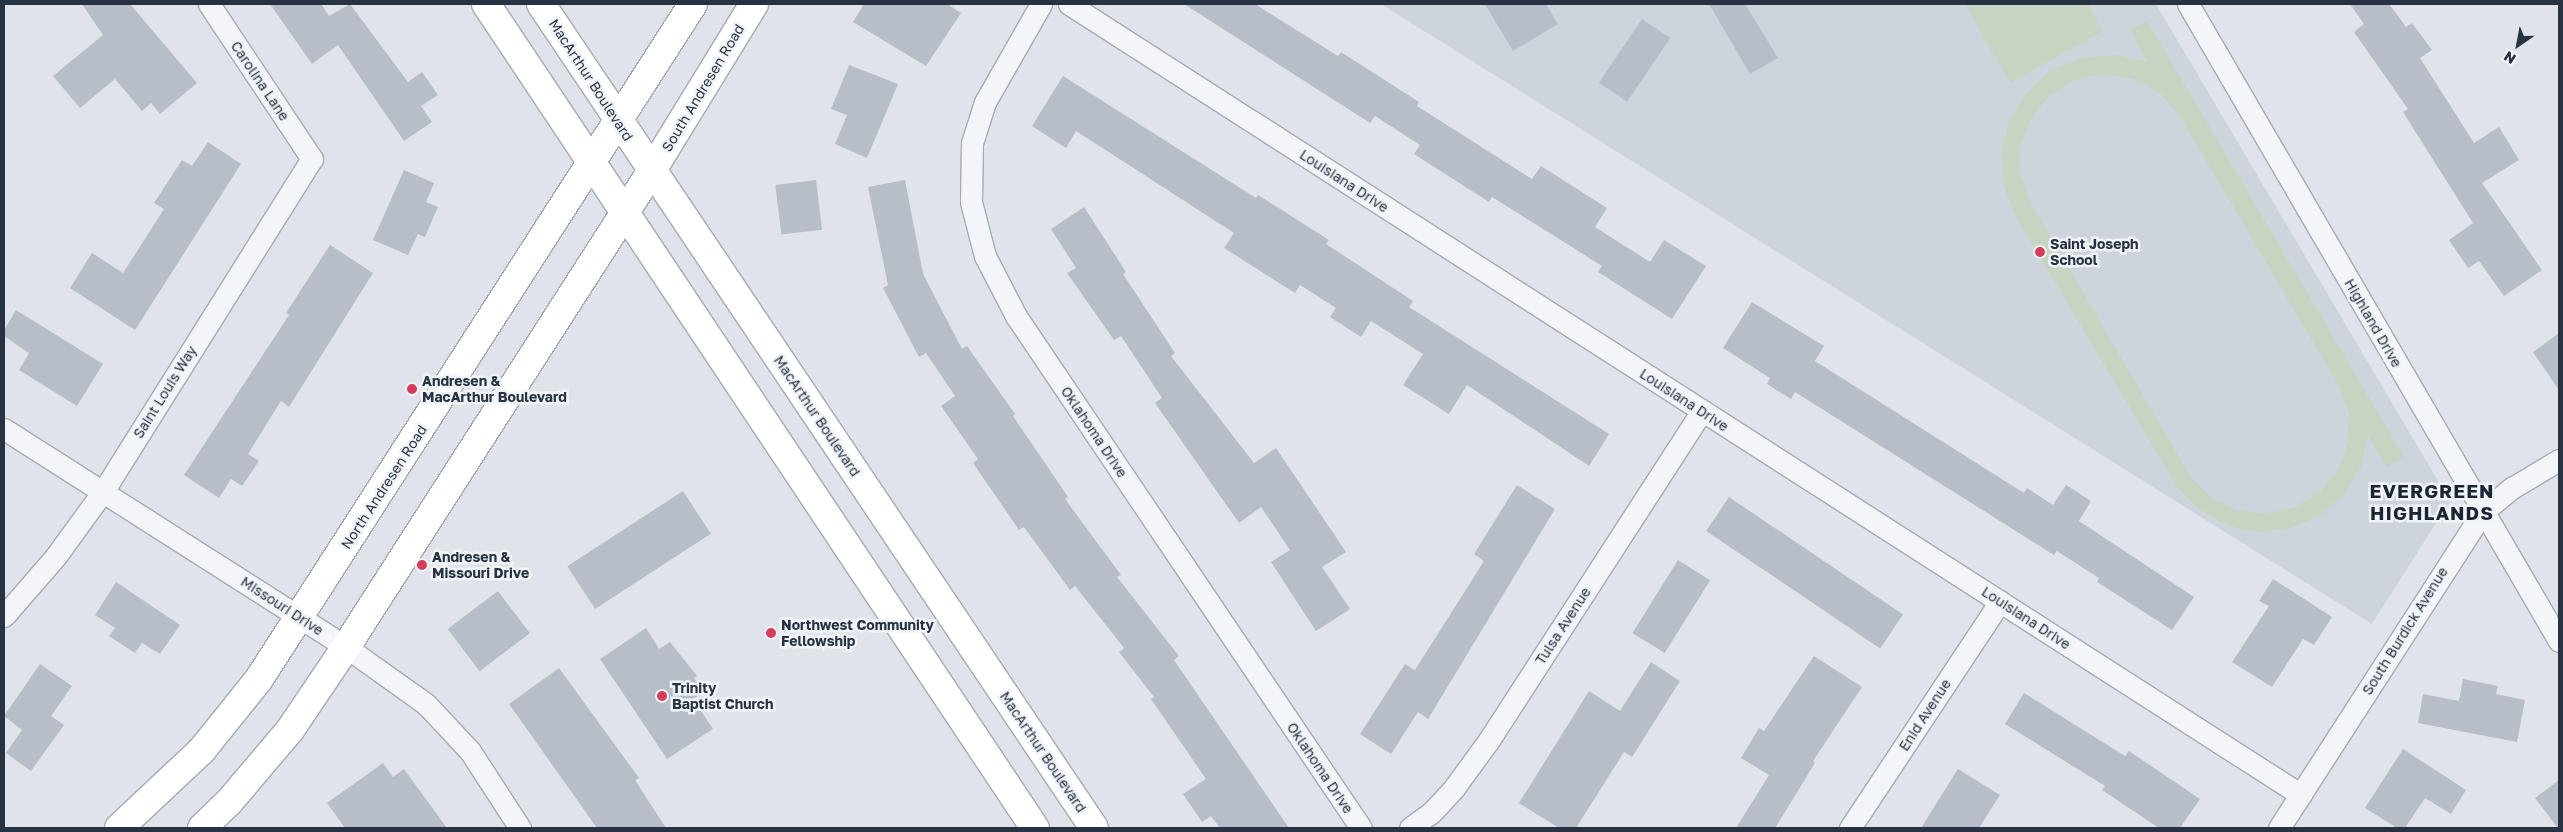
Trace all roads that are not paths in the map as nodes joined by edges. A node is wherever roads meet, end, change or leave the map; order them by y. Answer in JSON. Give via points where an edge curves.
{"nodes":[{"id":1,"x":209,"y":4,"type":"edge"},
{"id":2,"x":486,"y":4,"type":"edge"},
{"id":3,"x":541,"y":4,"type":"edge"},
{"id":4,"x":693,"y":4,"type":"edge"},
{"id":5,"x":754,"y":4,"type":"edge"},
{"id":6,"x":1041,"y":4,"type":"edge"},
{"id":7,"x":1069,"y":4,"type":"edge"},
{"id":8,"x":2188,"y":4,"type":"edge"},
{"id":9,"x":619,"y":122,"type":"junction"},
{"id":10,"x":312,"y":159,"type":"joint"},
{"id":11,"x":592,"y":164,"type":"junction"},
{"id":12,"x":651,"y":172,"type":"junction"},
{"id":13,"x":625,"y":213,"type":"junction"},
{"id":14,"x":1702,"y":411,"type":"junction"},
{"id":15,"x":4,"y":429,"type":"edge"},
{"id":16,"x":2559,"y":460,"type":"edge"},
{"id":17,"x":104,"y":490,"type":"junction"},
{"id":18,"x":2483,"y":512,"type":"junction"},
{"id":19,"x":2000,"y":601,"type":"junction"},
{"id":20,"x":4,"y":616,"type":"edge"},
{"id":21,"x":301,"y":618,"type":"junction"},
{"id":22,"x":2559,"y":641,"type":"edge"},
{"id":23,"x":346,"y":647,"type":"junction"},
{"id":24,"x":2300,"y":794,"type":"junction"},
{"id":25,"x":119,"y":828,"type":"edge"},
{"id":26,"x":202,"y":828,"type":"edge"},
{"id":27,"x":520,"y":828,"type":"edge"},
{"id":28,"x":1035,"y":828,"type":"edge"},
{"id":29,"x":1094,"y":828,"type":"edge"},
{"id":30,"x":1361,"y":828,"type":"edge"},
{"id":31,"x":1410,"y":828,"type":"edge"},
{"id":32,"x":1850,"y":828,"type":"edge"},
{"id":33,"x":2278,"y":828,"type":"edge"}],
"edges":[{"from":1,"to":10,"type":"street","name":"Carolina Lane"},
{"from":2,"to":11,"type":"street"},
{"from":3,"to":9,"type":"street","name":"MacArthur Boulevard"},
{"from":4,"to":9,"type":"street"},
{"from":5,"to":12,"type":"street","name":"South Andresen Road"},
{"from":6,"to":30,"type":"street","name":"Oklahoma Drive","via":[[985,102],[972,143],[971,202],[985,256],[1016,316]]},
{"from":7,"to":14,"type":"street","name":"Louisiana Drive"},
{"from":8,"to":18,"type":"street","name":"Highland Drive"},
{"from":9,"to":11,"type":"street","name":"North Andresen Road"},
{"from":9,"to":12,"type":"street","name":"MacArthur Boulevard"},
{"from":10,"to":17,"type":"street","name":"Saint Louis Way"},
{"from":11,"to":13,"type":"street"},
{"from":11,"to":21,"type":"street","name":"North Andresen Road"},
{"from":12,"to":13,"type":"street"},
{"from":12,"to":29,"type":"street","name":"MacArthur Boulevard"},
{"from":13,"to":23,"type":"street"},
{"from":13,"to":28,"type":"street"},
{"from":14,"to":19,"type":"street","name":"Louisiana Drive"},
{"from":14,"to":31,"type":"street","name":"Tulsa Avenue","via":[[1489,740],[1454,788],[1431,813]]},
{"from":15,"to":17,"type":"street","name":"Missouri Drive"},
{"from":16,"to":18,"type":"street","name":"South Burdick Avenue","via":[[2512,488]]},
{"from":17,"to":20,"type":"street","name":"Saint Louis Way","via":[[56,556]]},
{"from":17,"to":21,"type":"street","name":"Missouri Drive"},
{"from":18,"to":22,"type":"street","name":"Highland Drive"},
{"from":18,"to":24,"type":"street","name":"South Burdick Avenue"},
{"from":19,"to":24,"type":"street","name":"Louisiana Drive"},
{"from":19,"to":32,"type":"street","name":"Enid Avenue"},
{"from":21,"to":23,"type":"street","name":"Missouri Drive"},
{"from":21,"to":25,"type":"street","name":"North Andresen Road","via":[[259,679],[202,750]]},
{"from":23,"to":26,"type":"street","via":[[290,730],[229,802]]},
{"from":23,"to":27,"type":"street","name":"Missouri Drive","via":[[426,704],[470,751]]},
{"from":24,"to":33,"type":"street","name":"South Burdick Avenue"}]}
